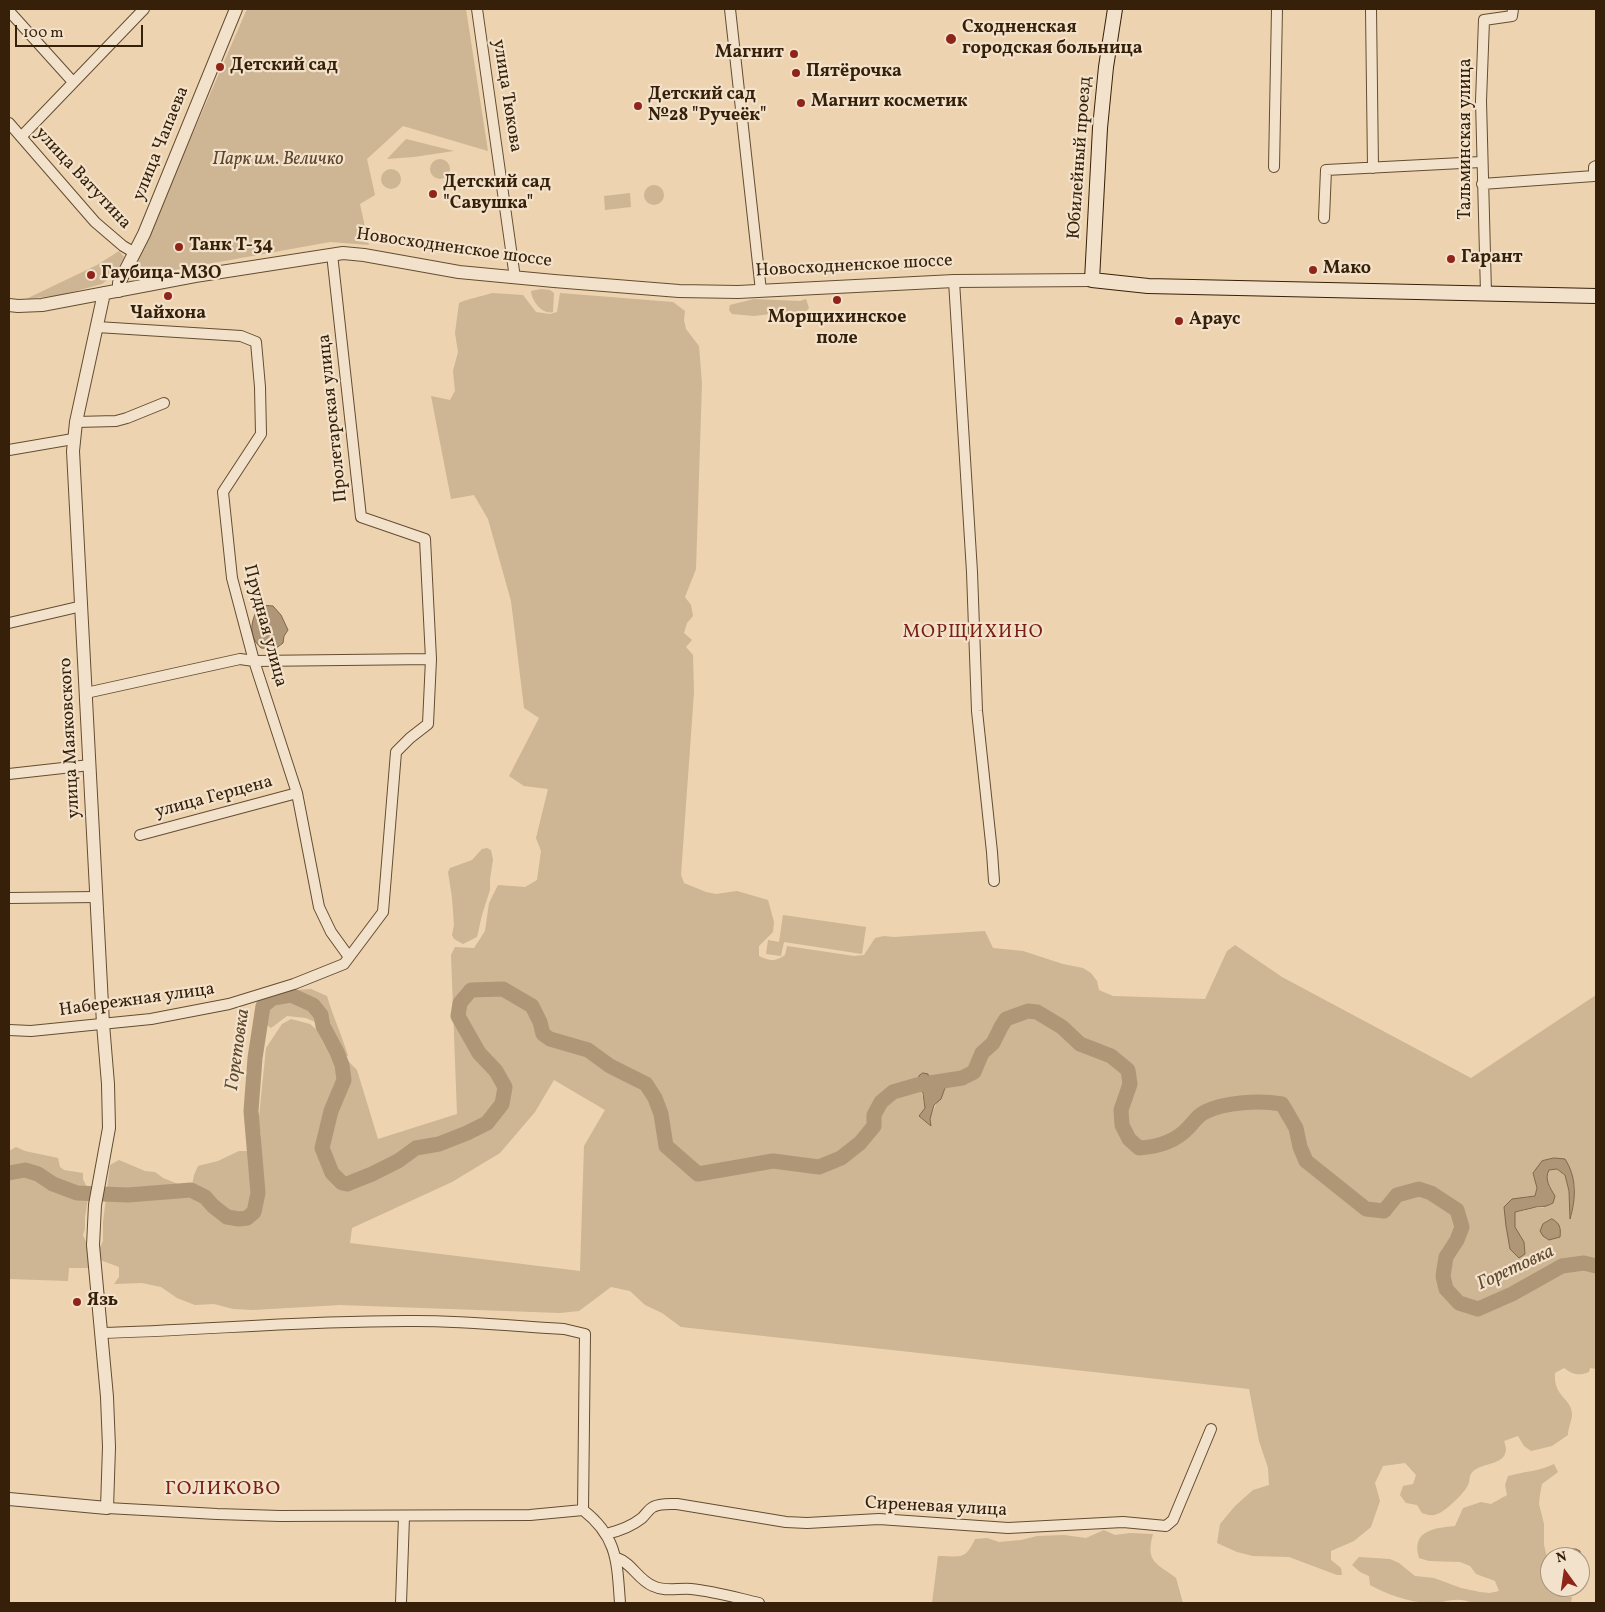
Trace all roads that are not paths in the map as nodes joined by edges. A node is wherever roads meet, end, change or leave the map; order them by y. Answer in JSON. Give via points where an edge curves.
{"nodes":[{"id":1,"x":144,"y":9,"type":"edge"},
{"id":2,"x":236,"y":9,"type":"edge"},
{"id":3,"x":477,"y":9,"type":"edge"},
{"id":4,"x":730,"y":9,"type":"edge"},
{"id":5,"x":1115,"y":9,"type":"edge"},
{"id":6,"x":1277,"y":9,"type":"edge"},
{"id":7,"x":1372,"y":9,"type":"edge"},
{"id":8,"x":1512,"y":9,"type":"edge"},
{"id":9,"x":9,"y":11,"type":"edge"},
{"id":10,"x":73,"y":82,"type":"junction"},
{"id":11,"x":9,"y":123,"type":"edge"},
{"id":12,"x":21,"y":137,"type":"junction"},
{"id":13,"x":1481,"y":162,"type":"junction"},
{"id":14,"x":1596,"y":166,"type":"edge"},
{"id":15,"x":1274,"y":167,"type":"dead end"},
{"id":16,"x":1372,"y":168,"type":"junction"},
{"id":17,"x":1482,"y":184,"type":"junction"},
{"id":18,"x":1324,"y":218,"type":"dead end"},
{"id":19,"x":135,"y":253,"type":"junction"},
{"id":20,"x":332,"y":254,"type":"junction"},
{"id":21,"x":515,"y":278,"type":"junction"},
{"id":22,"x":1092,"y":280,"type":"junction"},
{"id":23,"x":954,"y":281,"type":"junction"},
{"id":24,"x":119,"y":290,"type":"junction"},
{"id":25,"x":761,"y":290,"type":"junction"},
{"id":26,"x":104,"y":293,"type":"junction"},
{"id":27,"x":1486,"y":293,"type":"junction"},
{"id":28,"x":1596,"y":296,"type":"edge"},
{"id":29,"x":9,"y":305,"type":"edge"},
{"id":30,"x":97,"y":327,"type":"junction"},
{"id":31,"x":164,"y":402,"type":"dead end"},
{"id":32,"x":76,"y":422,"type":"junction"},
{"id":33,"x":73,"y":439,"type":"junction"},
{"id":34,"x":9,"y":450,"type":"edge"},
{"id":35,"x":82,"y":606,"type":"junction"},
{"id":36,"x":9,"y":623,"type":"edge"},
{"id":37,"x":430,"y":659,"type":"junction"},
{"id":38,"x":254,"y":661,"type":"junction"},
{"id":39,"x":86,"y":693,"type":"junction"},
{"id":40,"x":90,"y":765,"type":"junction"},
{"id":41,"x":9,"y":774,"type":"edge"},
{"id":42,"x":297,"y":793,"type":"junction"},
{"id":43,"x":140,"y":835,"type":"dead end"},
{"id":44,"x":994,"y":881,"type":"dead end"},
{"id":45,"x":97,"y":897,"type":"junction"},
{"id":46,"x":9,"y":898,"type":"edge"},
{"id":47,"x":349,"y":957,"type":"junction"},
{"id":48,"x":103,"y":1024,"type":"junction"},
{"id":49,"x":9,"y":1030,"type":"edge"},
{"id":50,"x":101,"y":1333,"type":"junction"},
{"id":51,"x":1211,"y":1429,"type":"dead end"},
{"id":52,"x":9,"y":1499,"type":"edge"},
{"id":53,"x":107,"y":1508,"type":"junction"},
{"id":54,"x":583,"y":1510,"type":"junction"},
{"id":55,"x":404,"y":1517,"type":"junction"},
{"id":56,"x":606,"y":1534,"type":"junction"},
{"id":57,"x":617,"y":1558,"type":"junction"},
{"id":58,"x":401,"y":1603,"type":"edge"},
{"id":59,"x":620,"y":1603,"type":"edge"},
{"id":60,"x":759,"y":1603,"type":"edge"}],
"edges":[{"from":1,"to":10,"type":"street"},
{"from":2,"to":19,"type":"street","name":"улица Чапаева"},
{"from":3,"to":21,"type":"street","name":"улица Тюкова"},
{"from":4,"to":25,"type":"street"},
{"from":5,"to":22,"type":"main road","name":"Юбилейный проезд","via":[[1100,128]]},
{"from":6,"to":15,"type":"street"},
{"from":7,"to":16,"type":"street"},
{"from":8,"to":13,"type":"street","name":"Тальминская улица","via":[[1512,16],[1484,20]]},
{"from":9,"to":10,"type":"street"},
{"from":10,"to":12,"type":"street"},
{"from":11,"to":12,"type":"street","name":"улица Ватутина"},
{"from":12,"to":19,"type":"street","name":"улица Ватутина","via":[[95,222]]},
{"from":13,"to":16,"type":"street"},
{"from":13,"to":17,"type":"street","name":"Тальминская улица"},
{"from":14,"to":17,"type":"street","via":[[1594,176]]},
{"from":16,"to":18,"type":"street","via":[[1326,170]]},
{"from":17,"to":27,"type":"street","name":"Тальминская улица"},
{"from":19,"to":24,"type":"street","name":"улица Чапаева","via":[[119,283]]},
{"from":20,"to":21,"type":"street","name":"Новосходненское шоссе","via":[[353,253],[459,272]]},
{"from":20,"to":24,"type":"street","name":"Новосходненское шоссе"},
{"from":20,"to":37,"type":"street","name":"Пролетарская улица","via":[[361,517],[425,539]]},
{"from":21,"to":25,"type":"street","name":"Новосходненское шоссе","via":[[679,291]]},
{"from":22,"to":23,"type":"street","name":"Новосходненское шоссе"},
{"from":22,"to":27,"type":"main road","name":"Новосходненское шоссе","via":[[1148,286]]},
{"from":23,"to":25,"type":"street","name":"Новосходненское шоссе"},
{"from":23,"to":44,"type":"street","via":[[977,711]]},
{"from":24,"to":26,"type":"street","name":"Новосходненское шоссе"},
{"from":26,"to":29,"type":"street","name":"Новосходненское шоссе","via":[[42,305]]},
{"from":26,"to":30,"type":"street","name":"улица Маяковского"},
{"from":27,"to":28,"type":"main road","name":"Новосходненское шоссе"},
{"from":30,"to":32,"type":"street","name":"улица Маяковского"},
{"from":30,"to":38,"type":"street","name":"Прудная улица","via":[[241,336],[256,342],[261,434],[223,492],[232,578]]},
{"from":31,"to":32,"type":"street","via":[[116,421]]},
{"from":32,"to":33,"type":"street","name":"улица Маяковского"},
{"from":33,"to":34,"type":"street"},
{"from":33,"to":35,"type":"street","name":"улица Маяковского"},
{"from":35,"to":36,"type":"street"},
{"from":35,"to":39,"type":"street","name":"улица Маяковского"},
{"from":37,"to":38,"type":"street"},
{"from":37,"to":47,"type":"street","name":"Пролетарская улица","via":[[428,724],[396,752],[383,912]]},
{"from":38,"to":39,"type":"street","via":[[240,659]]},
{"from":38,"to":42,"type":"street","name":"Прудная улица"},
{"from":39,"to":40,"type":"street","name":"улица Маяковского"},
{"from":40,"to":41,"type":"street"},
{"from":40,"to":45,"type":"street","name":"улица Маяковского"},
{"from":42,"to":43,"type":"street","name":"улица Герцена"},
{"from":42,"to":47,"type":"street","name":"Прудная улица","via":[[319,907]]},
{"from":45,"to":46,"type":"street"},
{"from":45,"to":48,"type":"street","name":"улица Маяковского"},
{"from":47,"to":48,"type":"street","name":"Набережная улица","via":[[344,964],[294,984],[229,1004],[151,1019]]},
{"from":48,"to":49,"type":"street","name":"Набережная улица"},
{"from":48,"to":50,"type":"street","name":"улица Маяковского","via":[[109,1128],[98,1182],[93,1245]]},
{"from":50,"to":53,"type":"street","name":"улица Маяковского","via":[[109,1447]]},
{"from":50,"to":54,"type":"street","via":[[414,1321],[564,1329],[585,1334]]},
{"from":51,"to":56,"type":"street","name":"Сиреневая улица","via":[[1173,1520],[1166,1526],[1122,1522],[1008,1528],[879,1519],[807,1523],[670,1504],[654,1506],[630,1525]]},
{"from":52,"to":53,"type":"street"},
{"from":53,"to":55,"type":"street","via":[[244,1515]]},
{"from":54,"to":55,"type":"street","via":[[530,1515]]},
{"from":54,"to":56,"type":"street"},
{"from":55,"to":58,"type":"street"},
{"from":56,"to":57,"type":"street"},
{"from":57,"to":59,"type":"street"},
{"from":57,"to":60,"type":"street","via":[[625,1561],[645,1581],[665,1590],[692,1589]]}]}
